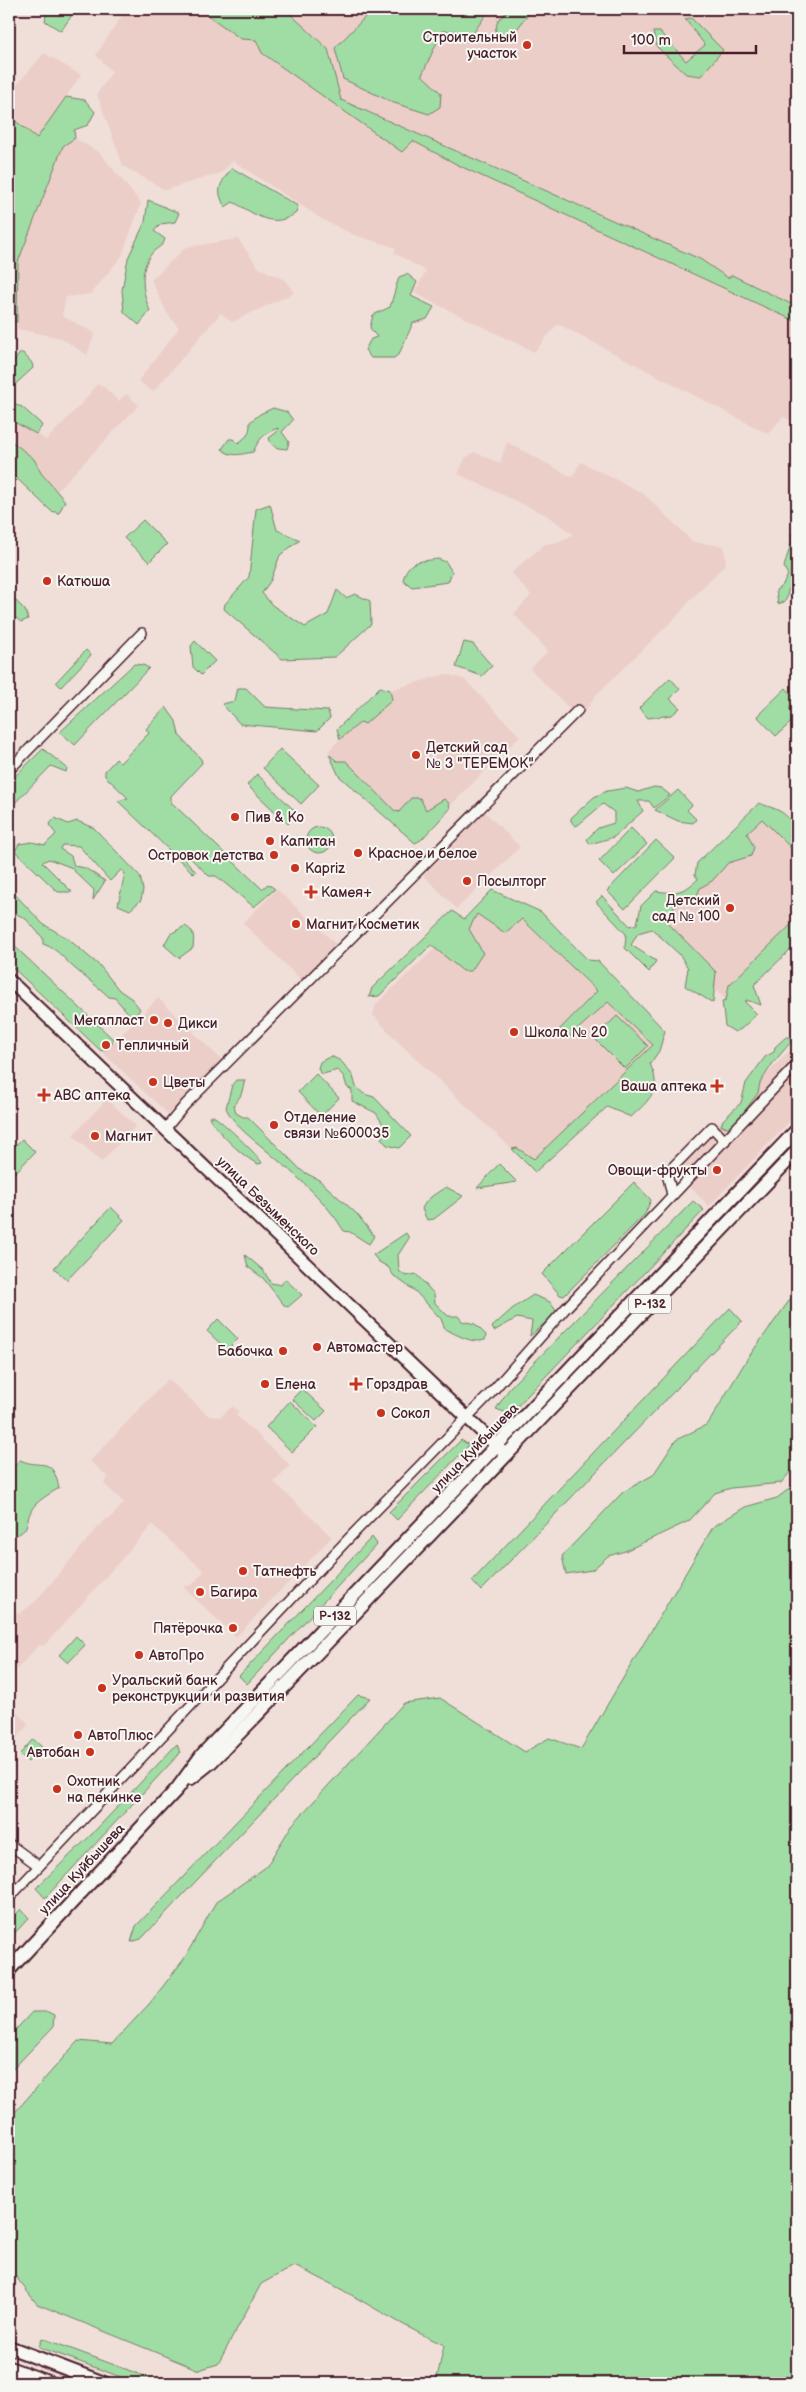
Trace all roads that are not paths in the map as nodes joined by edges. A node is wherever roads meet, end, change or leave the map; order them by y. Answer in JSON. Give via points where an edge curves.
{"nodes":[{"id":1,"x":142,"y":633,"type":"dead end"},
{"id":2,"x":578,"y":710,"type":"dead end"},
{"id":3,"x":9,"y":770,"type":"edge"},
{"id":4,"x":9,"y":980,"type":"edge"},
{"id":5,"x":797,"y":1064,"type":"edge"},
{"id":6,"x":166,"y":1128,"type":"junction"},
{"id":7,"x":797,"y":1130,"type":"edge"},
{"id":8,"x":725,"y":1141,"type":"junction"},
{"id":9,"x":797,"y":1151,"type":"edge"},
{"id":10,"x":672,"y":1195,"type":"junction"},
{"id":11,"x":467,"y":1418,"type":"junction"},
{"id":12,"x":502,"y":1450,"type":"junction"},
{"id":13,"x":9,"y":1844,"type":"edge"},
{"id":14,"x":39,"y":1866,"type":"junction"},
{"id":15,"x":9,"y":1898,"type":"edge"},
{"id":16,"x":9,"y":1970,"type":"edge"},
{"id":17,"x":9,"y":2347,"type":"edge"},
{"id":18,"x":9,"y":2368,"type":"edge"},
{"id":19,"x":52,"y":2383,"type":"edge"},
{"id":20,"x":104,"y":2383,"type":"edge"}],
"edges":[{"from":1,"to":3,"type":"street"},
{"from":2,"to":6,"type":"street","via":[[190,1099]]},
{"from":4,"to":6,"type":"main road","name":"улица Безыменского"},
{"from":5,"to":8,"type":"street"},
{"from":6,"to":11,"type":"main road","name":"улица Безыменского"},
{"from":7,"to":12,"type":"highway","name":"улица Куйбышева","number":"Р-132"},
{"from":8,"to":10,"type":"street"},
{"from":8,"to":10,"type":"street","via":[[712,1128],[667,1173]]},
{"from":9,"to":12,"type":"highway","name":"улица Куйбышева","number":"Р-132"},
{"from":10,"to":11,"type":"street"},
{"from":11,"to":12,"type":"main road","name":"улица Безыменского"},
{"from":11,"to":14,"type":"street"},
{"from":12,"to":16,"type":"highway","name":"улица Куйбышева","number":"Р-132","via":[[211,1762],[177,1789]]},
{"from":13,"to":14,"type":"street"},
{"from":14,"to":15,"type":"street"},
{"from":17,"to":20,"type":"highway"},
{"from":18,"to":19,"type":"highway"}]}
